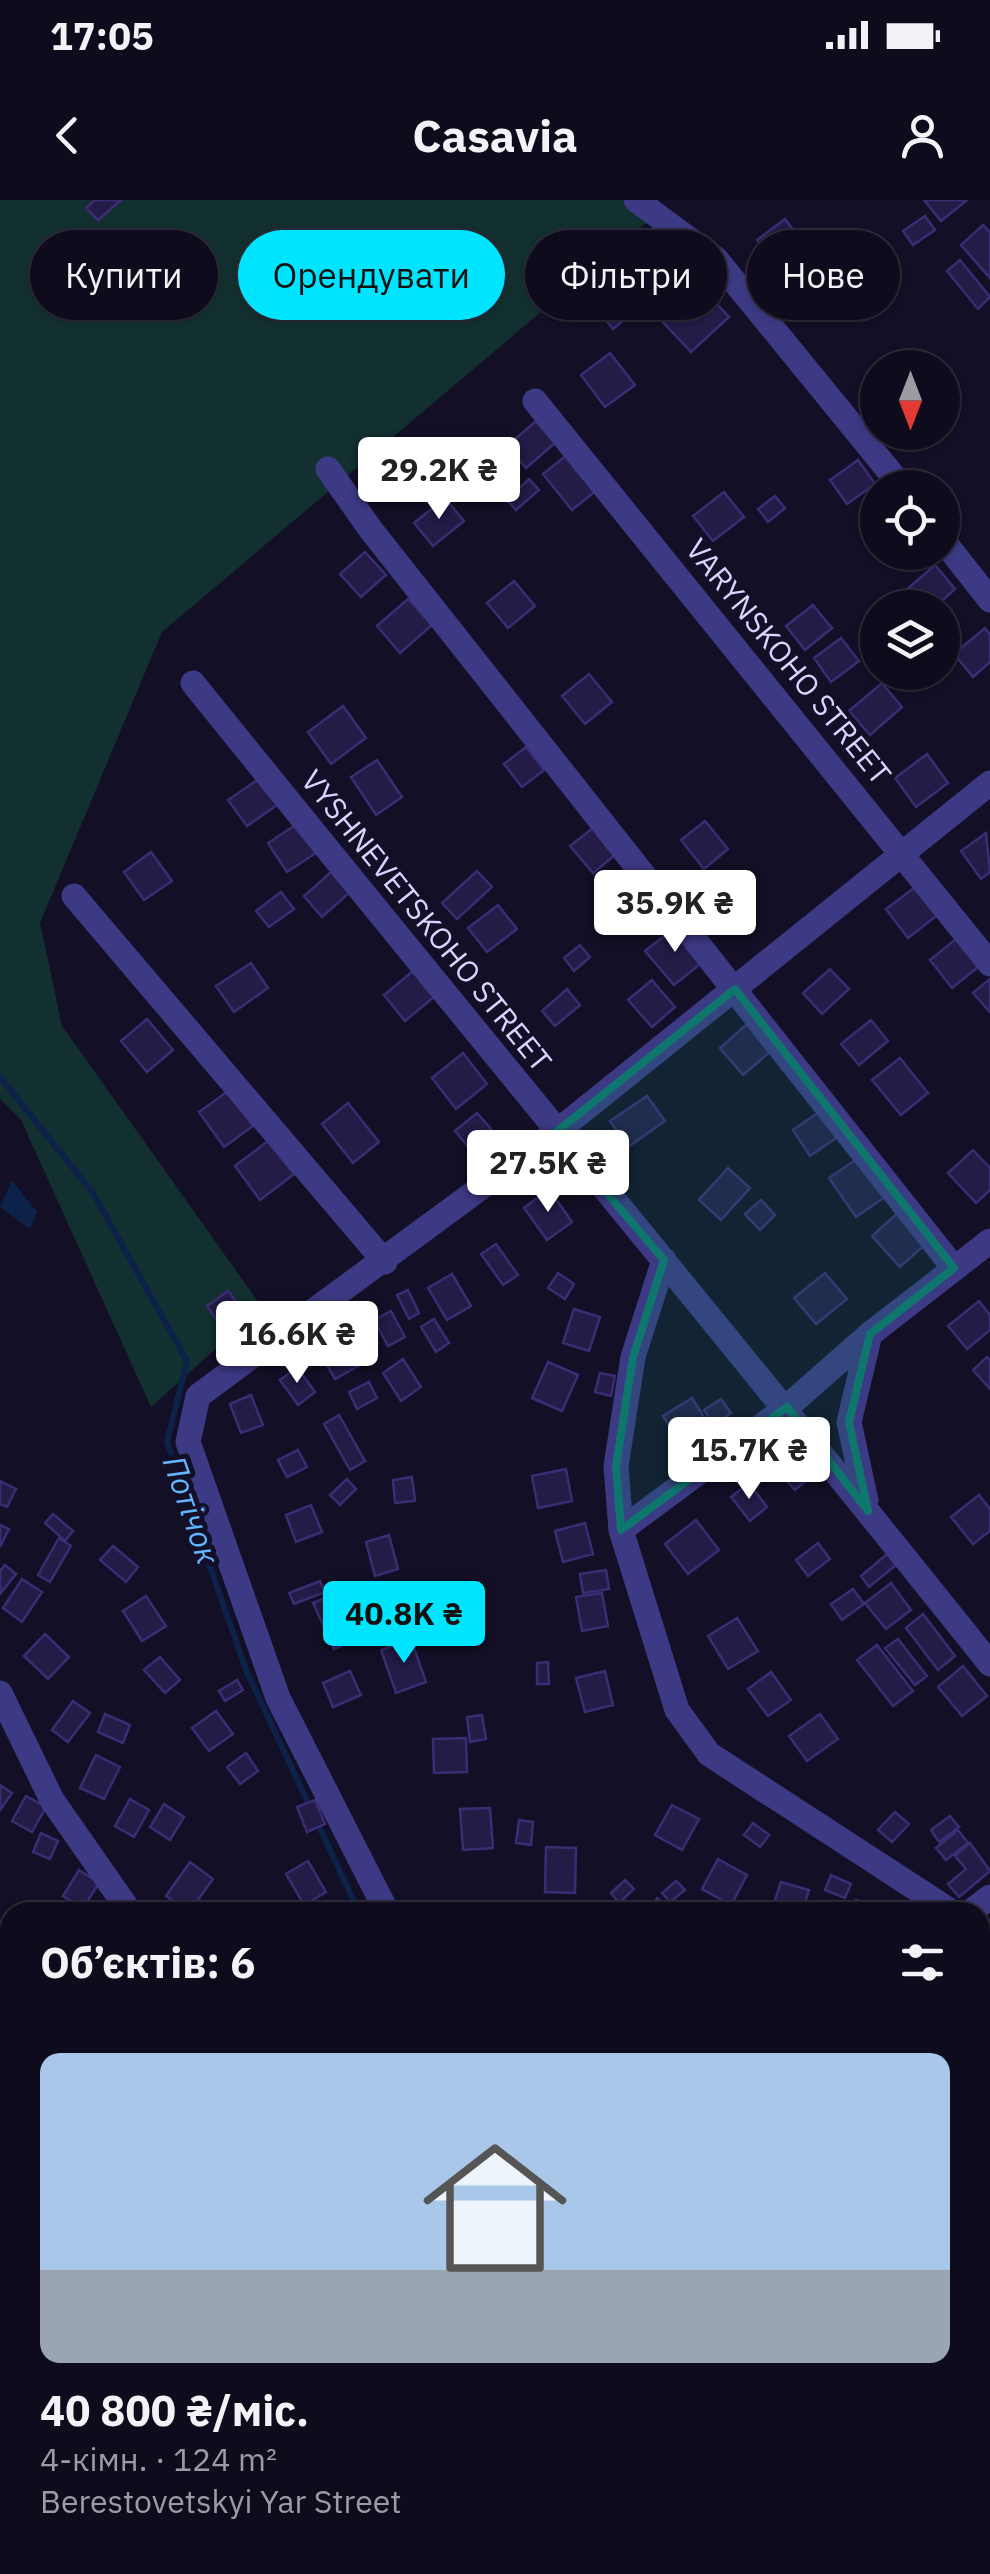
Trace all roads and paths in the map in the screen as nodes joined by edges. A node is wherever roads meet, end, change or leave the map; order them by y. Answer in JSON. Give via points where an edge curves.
{"nodes":[{"id":1,"x":636,"y":200,"type":"edge"},
{"id":2,"x":536,"y":401,"type":"dead end"},
{"id":3,"x":328,"y":469,"type":"dead end"},
{"id":4,"x":887,"y":470,"type":"edge"},
{"id":5,"x":960,"y":562,"type":"edge"},
{"id":6,"x":990,"y":600,"type":"edge"},
{"id":7,"x":192,"y":682,"type":"dead end"},
{"id":8,"x":990,"y":783,"type":"edge"},
{"id":9,"x":902,"y":854,"type":"junction"},
{"id":10,"x":74,"y":896,"type":"dead end"},
{"id":11,"x":990,"y":964,"type":"edge"},
{"id":12,"x":735,"y":989,"type":"junction"},
{"id":13,"x":555,"y":1133,"type":"junction"},
{"id":14,"x":990,"y":1241,"type":"edge"},
{"id":15,"x":664,"y":1260,"type":"junction"},
{"id":16,"x":385,"y":1262,"type":"junction"},
{"id":17,"x":954,"y":1268,"type":"junction"},
{"id":18,"x":870,"y":1334,"type":"junction"},
{"id":19,"x":787,"y":1407,"type":"junction"},
{"id":20,"x":868,"y":1511,"type":"junction"},
{"id":21,"x":622,"y":1530,"type":"junction"},
{"id":22,"x":990,"y":1664,"type":"edge"},
{"id":23,"x":0,"y":1693,"type":"edge"},
{"id":24,"x":123,"y":1902,"type":"edge"},
{"id":25,"x":382,"y":1902,"type":"edge"},
{"id":26,"x":918,"y":1902,"type":"edge"}],
"edges":[{"from":1,"to":4,"type":"street","via":[[716,259]]},
{"from":2,"to":9,"type":"street","name":"VARYNSKOHO STREET"},
{"from":3,"to":12,"type":"street"},
{"from":5,"to":6,"type":"street"},
{"from":7,"to":13,"type":"street","name":"VYSHNEVETSKOHO STREET"},
{"from":8,"to":9,"type":"street"},
{"from":9,"to":11,"type":"street","name":"VARYNSKOHO STREET"},
{"from":9,"to":12,"type":"street"},
{"from":10,"to":16,"type":"street"},
{"from":12,"to":13,"type":"street"},
{"from":12,"to":17,"type":"street"},
{"from":13,"to":15,"type":"street","name":"VYSHNEVETSKOHO STREET"},
{"from":13,"to":16,"type":"street"},
{"from":14,"to":17,"type":"street"},
{"from":15,"to":19,"type":"street","name":"VYSHNEVETSKOHO STREET"},
{"from":15,"to":21,"type":"street","via":[[633,1357],[616,1466]]},
{"from":16,"to":25,"type":"street","via":[[198,1396],[188,1442],[278,1698]]},
{"from":17,"to":18,"type":"street"},
{"from":18,"to":19,"type":"street"},
{"from":18,"to":20,"type":"street","via":[[849,1422]]},
{"from":19,"to":20,"type":"street","name":"VYSHNEVETSKOHO STREET"},
{"from":19,"to":21,"type":"street"},
{"from":20,"to":22,"type":"street","name":"VYSHNEVETSKOHO STREET"},
{"from":21,"to":26,"type":"street","via":[[677,1710],[709,1754]]},
{"from":23,"to":24,"type":"street","via":[[52,1800]]}]}
